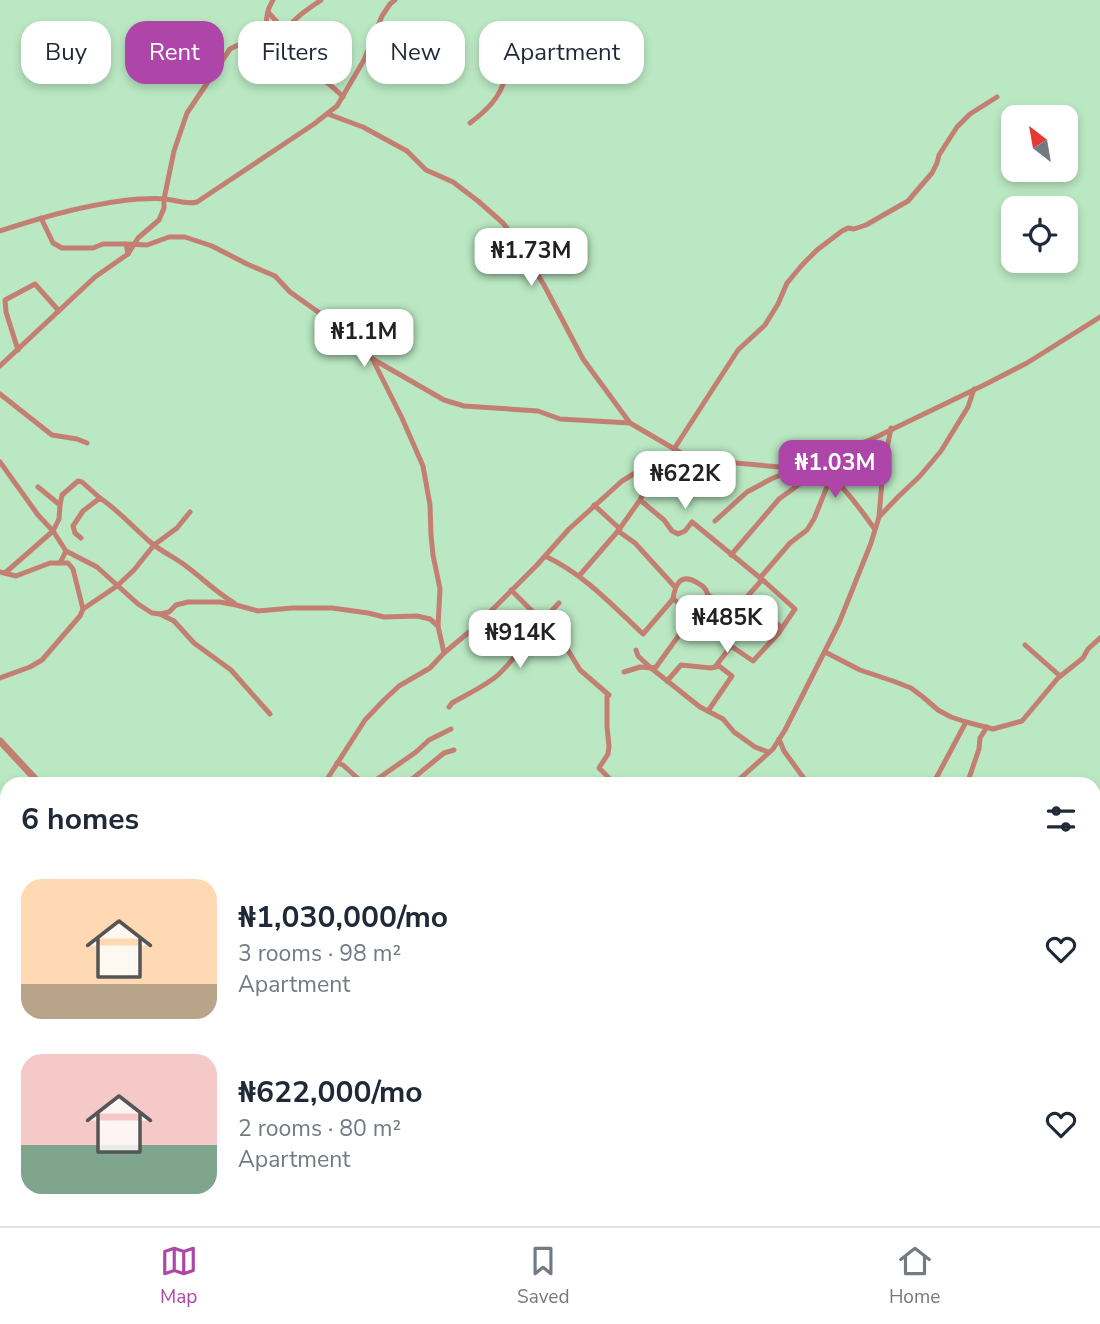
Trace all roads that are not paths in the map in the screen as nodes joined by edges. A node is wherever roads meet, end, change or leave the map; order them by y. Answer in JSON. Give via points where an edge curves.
{"nodes":[{"id":1,"x":273,"y":0,"type":"edge"},
{"id":2,"x":321,"y":0,"type":"edge"},
{"id":3,"x":395,"y":0,"type":"edge"},
{"id":4,"x":268,"y":12,"type":"junction"},
{"id":5,"x":267,"y":21,"type":"edge"},
{"id":6,"x":277,"y":21,"type":"edge"},
{"id":7,"x":294,"y":21,"type":"edge"},
{"id":8,"x":238,"y":45,"type":"edge"},
{"id":9,"x":329,"y":84,"type":"edge"},
{"id":10,"x":504,"y":84,"type":"edge"},
{"id":11,"x":343,"y":97,"type":"junction"},
{"id":12,"x":997,"y":97,"type":"dead end"},
{"id":13,"x":328,"y":114,"type":"junction"},
{"id":14,"x":470,"y":123,"type":"dead end"},
{"id":15,"x":164,"y":199,"type":"junction"},
{"id":16,"x":41,"y":218,"type":"junction"},
{"id":17,"x":0,"y":231,"type":"edge"},
{"id":18,"x":126,"y":244,"type":"junction"},
{"id":19,"x":134,"y":245,"type":"junction"},
{"id":20,"x":128,"y":254,"type":"junction"},
{"id":21,"x":60,"y":311,"type":"junction"},
{"id":22,"x":1100,"y":317,"type":"edge"},
{"id":23,"x":18,"y":350,"type":"junction"},
{"id":24,"x":373,"y":359,"type":"junction"},
{"id":25,"x":0,"y":366,"type":"edge"},
{"id":26,"x":974,"y":389,"type":"junction"},
{"id":27,"x":0,"y":394,"type":"edge"},
{"id":28,"x":630,"y":423,"type":"junction"},
{"id":29,"x":891,"y":428,"type":"junction"},
{"id":30,"x":87,"y":443,"type":"dead end"},
{"id":31,"x":847,"y":448,"type":"junction"},
{"id":32,"x":674,"y":449,"type":"junction"},
{"id":33,"x":844,"y":457,"type":"junction"},
{"id":34,"x":713,"y":461,"type":"junction"},
{"id":35,"x":0,"y":462,"type":"edge"},
{"id":36,"x":805,"y":463,"type":"junction"},
{"id":37,"x":656,"y":468,"type":"junction"},
{"id":38,"x":819,"y":470,"type":"junction"},
{"id":39,"x":830,"y":477,"type":"junction"},
{"id":40,"x":38,"y":487,"type":"dead end"},
{"id":41,"x":100,"y":498,"type":"junction"},
{"id":42,"x":640,"y":500,"type":"junction"},
{"id":43,"x":61,"y":505,"type":"junction"},
{"id":44,"x":594,"y":505,"type":"junction"},
{"id":45,"x":190,"y":512,"type":"dead end"},
{"id":46,"x":879,"y":517,"type":"junction"},
{"id":47,"x":715,"y":521,"type":"dead end"},
{"id":48,"x":874,"y":528,"type":"junction"},
{"id":49,"x":619,"y":530,"type":"junction"},
{"id":50,"x":53,"y":531,"type":"junction"},
{"id":51,"x":80,"y":538,"type":"dead end"},
{"id":52,"x":154,"y":545,"type":"junction"},
{"id":53,"x":66,"y":551,"type":"junction"},
{"id":54,"x":731,"y":555,"type":"junction"},
{"id":55,"x":545,"y":556,"type":"junction"},
{"id":56,"x":61,"y":563,"type":"junction"},
{"id":57,"x":3,"y":573,"type":"edge"},
{"id":58,"x":579,"y":576,"type":"junction"},
{"id":59,"x":762,"y":580,"type":"junction"},
{"id":60,"x":117,"y":586,"type":"junction"},
{"id":61,"x":676,"y":587,"type":"junction"},
{"id":62,"x":511,"y":590,"type":"junction"},
{"id":63,"x":708,"y":596,"type":"junction"},
{"id":64,"x":746,"y":598,"type":"junction"},
{"id":65,"x":673,"y":599,"type":"junction"},
{"id":66,"x":559,"y":603,"type":"dead end"},
{"id":67,"x":236,"y":605,"type":"junction"},
{"id":68,"x":83,"y":609,"type":"junction"},
{"id":69,"x":736,"y":609,"type":"junction"},
{"id":70,"x":696,"y":610,"type":"junction"},
{"id":71,"x":160,"y":614,"type":"junction"},
{"id":72,"x":543,"y":620,"type":"junction"},
{"id":73,"x":438,"y":626,"type":"junction"},
{"id":74,"x":782,"y":628,"type":"junction"},
{"id":75,"x":1100,"y":638,"type":"edge"},
{"id":76,"x":1025,"y":645,"type":"dead end"},
{"id":77,"x":636,"y":650,"type":"dead end"},
{"id":78,"x":825,"y":652,"type":"junction"},
{"id":79,"x":444,"y":653,"type":"junction"},
{"id":80,"x":715,"y":667,"type":"junction"},
{"id":81,"x":651,"y":668,"type":"junction"},
{"id":82,"x":624,"y":672,"type":"dead end"},
{"id":83,"x":1060,"y":676,"type":"junction"},
{"id":84,"x":0,"y":678,"type":"edge"},
{"id":85,"x":667,"y":681,"type":"junction"},
{"id":86,"x":449,"y":707,"type":"dead end"},
{"id":87,"x":708,"y":711,"type":"junction"},
{"id":88,"x":270,"y":714,"type":"dead end"},
{"id":89,"x":966,"y":722,"type":"junction"},
{"id":90,"x":987,"y":727,"type":"junction"},
{"id":91,"x":451,"y":729,"type":"dead end"},
{"id":92,"x":779,"y":739,"type":"junction"},
{"id":93,"x":0,"y":741,"type":"edge"},
{"id":94,"x":454,"y":750,"type":"dead end"},
{"id":95,"x":768,"y":752,"type":"junction"},
{"id":96,"x":337,"y":763,"type":"junction"},
{"id":97,"x":33,"y":777,"type":"edge"},
{"id":98,"x":328,"y":777,"type":"edge"},
{"id":99,"x":356,"y":777,"type":"edge"},
{"id":100,"x":380,"y":777,"type":"edge"},
{"id":101,"x":415,"y":777,"type":"edge"},
{"id":102,"x":608,"y":777,"type":"edge"},
{"id":103,"x":741,"y":777,"type":"edge"},
{"id":104,"x":803,"y":777,"type":"edge"},
{"id":105,"x":937,"y":777,"type":"edge"},
{"id":106,"x":969,"y":777,"type":"edge"}],
"edges":[{"from":1,"to":4,"type":"street"},
{"from":2,"to":7,"type":"street"},
{"from":3,"to":11,"type":"street","via":[[382,16]]},
{"from":4,"to":5,"type":"street"},
{"from":4,"to":6,"type":"street"},
{"from":8,"to":15,"type":"street","via":[[230,49],[187,113]]},
{"from":9,"to":11,"type":"street"},
{"from":10,"to":14,"type":"street","via":[[494,101]]},
{"from":11,"to":13,"type":"street"},
{"from":12,"to":32,"type":"street","via":[[957,127],[932,173],[908,201],[866,225],[842,231],[802,265],[765,325],[738,350]]},
{"from":13,"to":15,"type":"street","via":[[197,202]]},
{"from":13,"to":28,"type":"street","via":[[407,151],[426,170],[453,182],[503,223],[544,285],[583,359]]},
{"from":15,"to":16,"type":"street","via":[[108,202]]},
{"from":15,"to":19,"type":"street","via":[[159,220]]},
{"from":16,"to":17,"type":"street"},
{"from":16,"to":18,"type":"street","via":[[53,243],[62,248]]},
{"from":18,"to":19,"type":"street"},
{"from":18,"to":20,"type":"street"},
{"from":19,"to":20,"type":"street"},
{"from":19,"to":24,"type":"street","via":[[184,237],[275,275],[350,346]]},
{"from":20,"to":21,"type":"street","via":[[95,277]]},
{"from":21,"to":23,"type":"street"},
{"from":21,"to":23,"type":"street","via":[[35,284],[5,300]]},
{"from":22,"to":26,"type":"street","via":[[1027,363]]},
{"from":23,"to":25,"type":"street"},
{"from":24,"to":28,"type":"street","via":[[437,397],[464,406]]},
{"from":24,"to":73,"type":"street","via":[[424,466],[440,589]]},
{"from":26,"to":29,"type":"street"},
{"from":26,"to":46,"type":"street","via":[[941,451]]},
{"from":27,"to":30,"type":"street","via":[[52,435]]},
{"from":28,"to":32,"type":"street"},
{"from":29,"to":31,"type":"street"},
{"from":29,"to":46,"type":"street"},
{"from":31,"to":33,"type":"street"},
{"from":31,"to":36,"type":"street"},
{"from":32,"to":34,"type":"street"},
{"from":33,"to":38,"type":"street"},
{"from":33,"to":39,"type":"street"},
{"from":34,"to":36,"type":"street","via":[[780,467]]},
{"from":34,"to":37,"type":"street"},
{"from":35,"to":50,"type":"street"},
{"from":36,"to":38,"type":"street"},
{"from":36,"to":47,"type":"street","via":[[747,492]]},
{"from":37,"to":42,"type":"street"},
{"from":37,"to":44,"type":"street","via":[[642,469]]},
{"from":38,"to":39,"type":"street"},
{"from":38,"to":54,"type":"street","via":[[779,499]]},
{"from":39,"to":48,"type":"street"},
{"from":39,"to":59,"type":"street","via":[[807,530],[790,543]]},
{"from":40,"to":43,"type":"street"},
{"from":41,"to":43,"type":"street","via":[[78,481],[62,495]]},
{"from":41,"to":51,"type":"street","via":[[73,526]]},
{"from":41,"to":52,"type":"street"},
{"from":42,"to":49,"type":"street"},
{"from":42,"to":54,"type":"street","via":[[672,531],[685,531],[692,522]]},
{"from":43,"to":50,"type":"street"},
{"from":44,"to":49,"type":"street"},
{"from":44,"to":55,"type":"street"},
{"from":45,"to":52,"type":"street"},
{"from":46,"to":48,"type":"street"},
{"from":48,"to":78,"type":"street"},
{"from":49,"to":58,"type":"street"},
{"from":49,"to":61,"type":"street"},
{"from":50,"to":53,"type":"street"},
{"from":50,"to":57,"type":"street"},
{"from":52,"to":60,"type":"street"},
{"from":52,"to":67,"type":"street"},
{"from":53,"to":56,"type":"street"},
{"from":53,"to":60,"type":"street","via":[[97,567]]},
{"from":54,"to":59,"type":"street"},
{"from":55,"to":58,"type":"street"},
{"from":55,"to":62,"type":"street"},
{"from":56,"to":57,"type":"street","via":[[16,576]]},
{"from":56,"to":68,"type":"street","via":[[73,569]]},
{"from":58,"to":65,"type":"street","via":[[643,634]]},
{"from":59,"to":64,"type":"street"},
{"from":59,"to":74,"type":"street","via":[[795,609]]},
{"from":60,"to":68,"type":"street"},
{"from":60,"to":71,"type":"street","via":[[138,604]]},
{"from":61,"to":63,"type":"street","via":[[688,578],[706,589]]},
{"from":61,"to":65,"type":"street"},
{"from":62,"to":72,"type":"street"},
{"from":62,"to":79,"type":"street"},
{"from":63,"to":69,"type":"street"},
{"from":63,"to":70,"type":"street"},
{"from":64,"to":69,"type":"street"},
{"from":64,"to":74,"type":"street"},
{"from":65,"to":70,"type":"street","via":[[692,612]]},
{"from":66,"to":72,"type":"street"},
{"from":67,"to":71,"type":"street","via":[[188,603]]},
{"from":67,"to":73,"type":"street","via":[[258,611],[322,608],[383,617],[417,616]]},
{"from":68,"to":84,"type":"street","via":[[42,660]]},
{"from":69,"to":70,"type":"street","via":[[719,625]]},
{"from":70,"to":81,"type":"street"},
{"from":71,"to":88,"type":"street","via":[[231,670]]},
{"from":72,"to":86,"type":"street","via":[[497,675]]},
{"from":72,"to":102,"type":"street","via":[[580,670],[608,696],[608,754],[598,768]]},
{"from":73,"to":79,"type":"street"},
{"from":74,"to":80,"type":"street","via":[[753,661],[732,646]]},
{"from":75,"to":83,"type":"street"},
{"from":76,"to":83,"type":"street"},
{"from":77,"to":81,"type":"street"},
{"from":78,"to":89,"type":"street","via":[[911,688],[938,710]]},
{"from":78,"to":92,"type":"street"},
{"from":79,"to":96,"type":"street","via":[[384,700]]},
{"from":80,"to":85,"type":"street","via":[[681,665]]},
{"from":80,"to":87,"type":"street","via":[[732,676]]},
{"from":81,"to":82,"type":"street"},
{"from":81,"to":85,"type":"street"},
{"from":83,"to":90,"type":"street","via":[[1022,722]]},
{"from":85,"to":87,"type":"street"},
{"from":87,"to":95,"type":"street"},
{"from":89,"to":90,"type":"street"},
{"from":89,"to":105,"type":"street"},
{"from":90,"to":106,"type":"street"},
{"from":91,"to":100,"type":"street"},
{"from":92,"to":95,"type":"street"},
{"from":92,"to":104,"type":"street"},
{"from":93,"to":97,"type":"street"},
{"from":94,"to":101,"type":"street"},
{"from":95,"to":103,"type":"street"},
{"from":96,"to":98,"type":"street"},
{"from":96,"to":99,"type":"street"}]}
